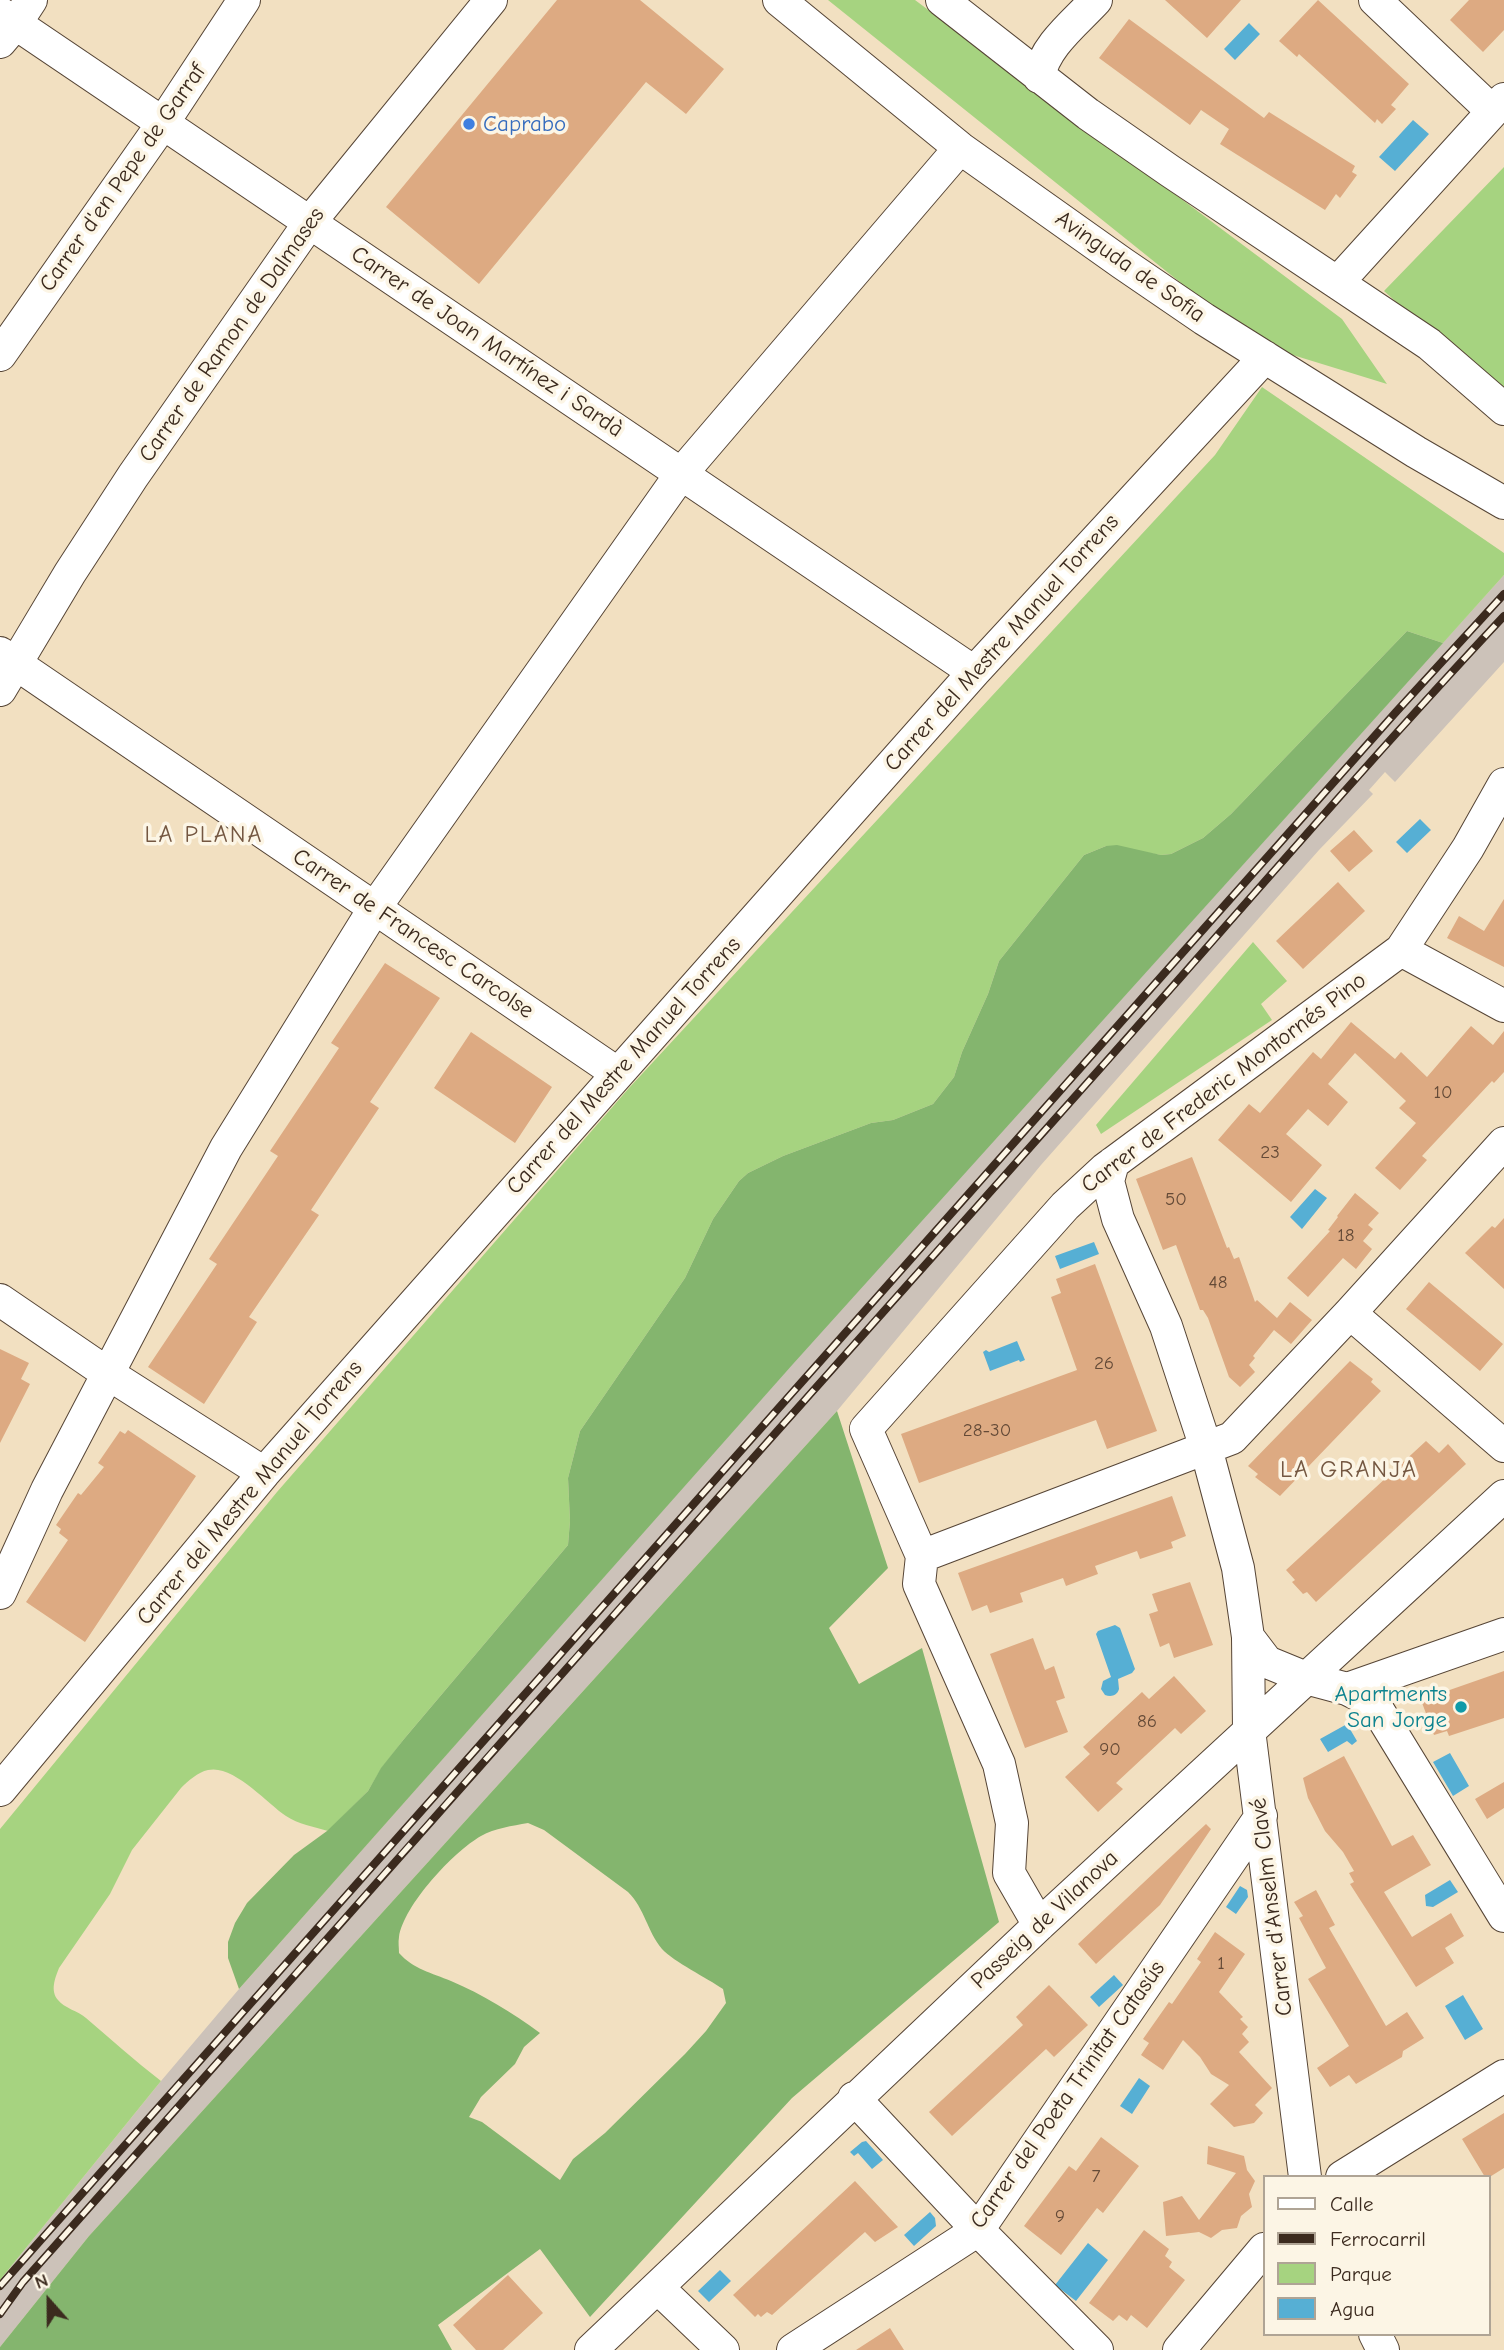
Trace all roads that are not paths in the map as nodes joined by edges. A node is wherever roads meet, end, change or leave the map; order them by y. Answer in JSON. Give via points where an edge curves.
{"nodes":[{"id":1,"x":244,"y":0,"type":"edge"},
{"id":2,"x":491,"y":0,"type":"edge"},
{"id":3,"x":779,"y":0,"type":"edge"},
{"id":4,"x":942,"y":0,"type":"edge"},
{"id":5,"x":1096,"y":0,"type":"edge"},
{"id":6,"x":1375,"y":0,"type":"edge"},
{"id":7,"x":12,"y":20,"type":"edge"},
{"id":8,"x":1039,"y":77,"type":"junction"},
{"id":9,"x":1498,"y":105,"type":"edge"},
{"id":10,"x":163,"y":123,"type":"junction"},
{"id":11,"x":960,"y":148,"type":"junction"},
{"id":12,"x":310,"y":222,"type":"junction"},
{"id":13,"x":1338,"y":282,"type":"junction"},
{"id":14,"x":0,"y":355,"type":"edge"},
{"id":15,"x":1265,"y":357,"type":"junction"},
{"id":16,"x":1504,"y":409,"type":"edge"},
{"id":17,"x":681,"y":474,"type":"junction"},
{"id":18,"x":1504,"y":503,"type":"edge"},
{"id":19,"x":8,"y":658,"type":"edge"},
{"id":20,"x":974,"y":672,"type":"junction"},
{"id":21,"x":0,"y":690,"type":"edge"},
{"id":22,"x":1504,"y":784,"type":"edge"},
{"id":23,"x":374,"y":909,"type":"junction"},
{"id":24,"x":1401,"y":950,"type":"junction"},
{"id":25,"x":1504,"y":1006,"type":"edge"},
{"id":26,"x":617,"y":1073,"type":"junction"},
{"id":27,"x":1504,"y":1143,"type":"edge"},
{"id":28,"x":1113,"y":1163,"type":"junction"},
{"id":29,"x":1065,"y":1206,"type":"junction"},
{"id":30,"x":1118,"y":1219,"type":"junction"},
{"id":31,"x":0,"y":1300,"type":"edge"},
{"id":32,"x":1350,"y":1313,"type":"junction"},
{"id":33,"x":107,"y":1373,"type":"junction"},
{"id":34,"x":1504,"y":1446,"type":"edge"},
{"id":35,"x":1206,"y":1448,"type":"junction"},
{"id":36,"x":264,"y":1473,"type":"junction"},
{"id":37,"x":1504,"y":1496,"type":"edge"},
{"id":38,"x":922,"y":1556,"type":"junction"},
{"id":39,"x":0,"y":1593,"type":"edge"},
{"id":40,"x":1504,"y":1634,"type":"edge"},
{"id":41,"x":1248,"y":1637,"type":"junction"},
{"id":42,"x":1306,"y":1678,"type":"junction"},
{"id":43,"x":1347,"y":1689,"type":"junction"},
{"id":44,"x":1249,"y":1730,"type":"junction"},
{"id":45,"x":0,"y":1790,"type":"edge"},
{"id":46,"x":1261,"y":1816,"type":"junction"},
{"id":47,"x":1504,"y":1916,"type":"edge"},
{"id":48,"x":1039,"y":1925,"type":"junction"},
{"id":49,"x":1504,"y":2076,"type":"edge"},
{"id":50,"x":854,"y":2098,"type":"junction"},
{"id":51,"x":1305,"y":2175,"type":"edge"},
{"id":52,"x":1345,"y":2175,"type":"edge"},
{"id":53,"x":978,"y":2230,"type":"junction"},
{"id":54,"x":1262,"y":2251,"type":"edge"},
{"id":55,"x":658,"y":2288,"type":"junction"},
{"id":56,"x":591,"y":2350,"type":"edge"},
{"id":57,"x":723,"y":2350,"type":"edge"},
{"id":58,"x":793,"y":2350,"type":"edge"},
{"id":59,"x":1097,"y":2350,"type":"edge"},
{"id":60,"x":1179,"y":2350,"type":"edge"}],
"edges":[{"from":1,"to":10,"type":"street","name":"Carrer d'en Pepe de Garraf"},
{"from":2,"to":12,"type":"street","name":"Carrer de Ramon de Dalmases"},
{"from":3,"to":11,"type":"street","name":"Avinguda de Sofia"},
{"from":4,"to":8,"type":"street"},
{"from":5,"to":8,"type":"street","via":[[1049,52]]},
{"from":6,"to":9,"type":"street"},
{"from":7,"to":10,"type":"street","name":"Carrer de Joan Martínez i Sardà"},
{"from":8,"to":13,"type":"street"},
{"from":9,"to":13,"type":"street"},
{"from":10,"to":12,"type":"street","name":"Carrer de Joan Martínez i Sardà"},
{"from":10,"to":14,"type":"street","name":"Carrer d'en Pepe de Garraf"},
{"from":11,"to":15,"type":"street","name":"Avinguda de Sofia"},
{"from":11,"to":17,"type":"street"},
{"from":12,"to":17,"type":"street","name":"Carrer de Joan Martínez i Sardà"},
{"from":12,"to":19,"type":"street","name":"Carrer de Ramon de Dalmases"},
{"from":13,"to":16,"type":"street","via":[[1429,344]]},
{"from":15,"to":18,"type":"street","name":"Avinguda de Sofia"},
{"from":15,"to":20,"type":"street","name":"Carrer del Mestre Manuel Torrens"},
{"from":17,"to":20,"type":"street","name":"Carrer de Joan Martínez i Sardà"},
{"from":17,"to":23,"type":"street"},
{"from":19,"to":21,"type":"street","name":"Carrer de Ramon de Dalmases"},
{"from":19,"to":23,"type":"street","name":"Carrer de Francesc Carcolse"},
{"from":20,"to":26,"type":"street","name":"Carrer del Mestre Manuel Torrens"},
{"from":22,"to":24,"type":"street","name":"Carrer de Frederic Montornés Pino"},
{"from":23,"to":26,"type":"street","name":"Carrer de Francesc Carcolse"},
{"from":23,"to":33,"type":"street","via":[[226,1148]]},
{"from":24,"to":25,"type":"street"},
{"from":24,"to":28,"type":"street","name":"Carrer de Frederic Montornés Pino"},
{"from":26,"to":36,"type":"street","name":"Carrer del Mestre Manuel Torrens"},
{"from":27,"to":32,"type":"street"},
{"from":28,"to":29,"type":"street","name":"Carrer de Frederic Montornés Pino"},
{"from":28,"to":30,"type":"street","name":"Carrer d'Anselm Clavé","via":[[1108,1181]]},
{"from":29,"to":30,"type":"street","via":[[1091,1205]]},
{"from":29,"to":38,"type":"street","name":"Carrer de Frederic Montornés Pino","via":[[866,1429]]},
{"from":30,"to":35,"type":"street","name":"Carrer d'Anselm Clavé","via":[[1166,1325]]},
{"from":31,"to":33,"type":"street"},
{"from":32,"to":34,"type":"street"},
{"from":32,"to":35,"type":"street","via":[[1232,1437]]},
{"from":33,"to":36,"type":"street"},
{"from":33,"to":39,"type":"street"},
{"from":35,"to":38,"type":"street"},
{"from":35,"to":41,"type":"street","name":"Carrer d'Anselm Clavé","via":[[1238,1568]]},
{"from":36,"to":45,"type":"street","name":"Carrer del Mestre Manuel Torrens"},
{"from":37,"to":42,"type":"street","name":"Passeig de Vilanova"},
{"from":38,"to":48,"type":"street","via":[[919,1584],[999,1765],[1012,1823],[1009,1873]]},
{"from":40,"to":43,"type":"street"},
{"from":41,"to":42,"type":"street","via":[[1267,1662]]},
{"from":41,"to":44,"type":"street","name":"Carrer d'Anselm Clavé"},
{"from":42,"to":43,"type":"street"},
{"from":42,"to":44,"type":"street","name":"Passeig de Vilanova"},
{"from":43,"to":47,"type":"street","via":[[1373,1702]]},
{"from":44,"to":46,"type":"street","name":"Carrer d'Anselm Clavé"},
{"from":44,"to":48,"type":"street","name":"Passeig de Vilanova"},
{"from":46,"to":51,"type":"street","name":"Carrer d'Anselm Clavé"},
{"from":46,"to":53,"type":"street","name":"Carrer del Poeta Trinitat Catasús"},
{"from":48,"to":50,"type":"street","name":"Passeig de Vilanova"},
{"from":49,"to":52,"type":"street"},
{"from":50,"to":53,"type":"street"},
{"from":50,"to":55,"type":"street","name":"Passeig de Vilanova"},
{"from":53,"to":58,"type":"street","name":"Carrer del Poeta Trinitat Catasús"},
{"from":53,"to":59,"type":"street"},
{"from":54,"to":60,"type":"street"},
{"from":55,"to":56,"type":"street","name":"Passeig de Vilanova"},
{"from":55,"to":57,"type":"street"}]}
